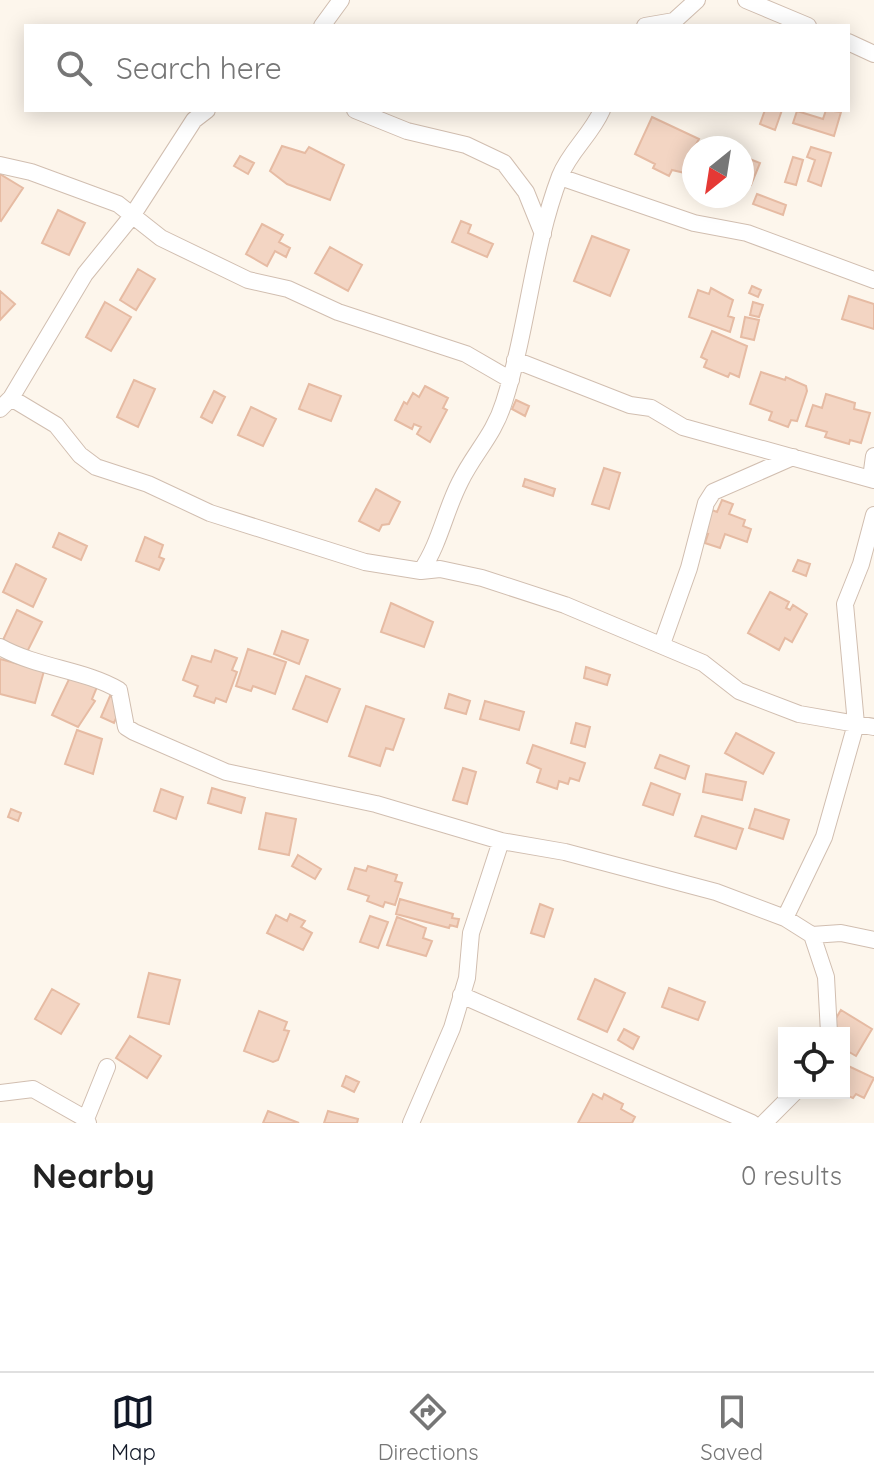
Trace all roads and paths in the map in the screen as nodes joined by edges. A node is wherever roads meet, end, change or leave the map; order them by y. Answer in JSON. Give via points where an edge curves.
{"nodes":[{"id":1,"x":341,"y":0,"type":"edge"},
{"id":2,"x":697,"y":0,"type":"edge"},
{"id":3,"x":746,"y":0,"type":"edge"},
{"id":4,"x":323,"y":24,"type":"edge"},
{"id":5,"x":657,"y":24,"type":"edge"},
{"id":6,"x":803,"y":24,"type":"edge"},
{"id":7,"x":850,"y":43,"type":"edge"},
{"id":8,"x":874,"y":54,"type":"edge"},
{"id":9,"x":204,"y":112,"type":"edge"},
{"id":10,"x":360,"y":112,"type":"edge"},
{"id":11,"x":601,"y":112,"type":"edge"},
{"id":12,"x":0,"y":165,"type":"edge"},
{"id":13,"x":560,"y":177,"type":"junction"},
{"id":14,"x":132,"y":216,"type":"junction"},
{"id":15,"x":543,"y":234,"type":"junction"},
{"id":16,"x":874,"y":280,"type":"edge"},
{"id":17,"x":515,"y":360,"type":"junction"},
{"id":18,"x":511,"y":380,"type":"junction"},
{"id":19,"x":5,"y":404,"type":"edge"},
{"id":20,"x":874,"y":456,"type":"edge"},
{"id":21,"x":793,"y":457,"type":"junction"},
{"id":22,"x":872,"y":479,"type":"edge"},
{"id":23,"x":874,"y":515,"type":"edge"},
{"id":24,"x":421,"y":571,"type":"junction"},
{"id":25,"x":662,"y":644,"type":"junction"},
{"id":26,"x":0,"y":647,"type":"edge"},
{"id":27,"x":856,"y":724,"type":"junction"},
{"id":28,"x":874,"y":727,"type":"edge"},
{"id":29,"x":501,"y":841,"type":"junction"},
{"id":30,"x":785,"y":918,"type":"junction"},
{"id":31,"x":812,"y":935,"type":"junction"},
{"id":32,"x":874,"y":940,"type":"edge"},
{"id":33,"x":461,"y":995,"type":"junction"},
{"id":34,"x":829,"y":1027,"type":"edge"},
{"id":35,"x":107,"y":1067,"type":"dead end"},
{"id":36,"x":0,"y":1093,"type":"edge"},
{"id":37,"x":788,"y":1099,"type":"edge"},
{"id":38,"x":87,"y":1121,"type":"edge"},
{"id":39,"x":411,"y":1123,"type":"edge"},
{"id":40,"x":752,"y":1123,"type":"edge"},
{"id":41,"x":764,"y":1123,"type":"edge"}],
"edges":[{"from":1,"to":4,"type":"street"},
{"from":2,"to":5,"type":"street","via":[[674,21]]},
{"from":3,"to":6,"type":"street"},
{"from":7,"to":8,"type":"street"},
{"from":9,"to":14,"type":"street"},
{"from":10,"to":15,"type":"street","via":[[407,131],[466,145],[504,163],[526,192]]},
{"from":11,"to":13,"type":"street","via":[[571,152]]},
{"from":12,"to":14,"type":"street","via":[[83,189]]},
{"from":13,"to":15,"type":"street"},
{"from":13,"to":16,"type":"street","via":[[694,223],[747,233]]},
{"from":14,"to":18,"type":"street","via":[[195,258],[466,354]]},
{"from":14,"to":19,"type":"street","via":[[85,274]]},
{"from":15,"to":17,"type":"street"},
{"from":17,"to":18,"type":"street"},
{"from":17,"to":21,"type":"street","via":[[630,405],[651,408],[683,427]]},
{"from":18,"to":24,"type":"street","via":[[491,437],[460,482],[434,553]]},
{"from":19,"to":24,"type":"street","via":[[56,425],[96,467],[271,533],[365,562]]},
{"from":20,"to":22,"type":"street"},
{"from":21,"to":22,"type":"street"},
{"from":21,"to":25,"type":"street","via":[[713,492]]},
{"from":23,"to":27,"type":"street","via":[[845,604]]},
{"from":24,"to":25,"type":"street","via":[[440,569],[482,578]]},
{"from":25,"to":27,"type":"street","via":[[703,663],[739,691],[799,714]]},
{"from":26,"to":29,"type":"street","via":[[119,690],[126,727],[186,758]]},
{"from":27,"to":28,"type":"street"},
{"from":27,"to":30,"type":"street","via":[[824,837]]},
{"from":29,"to":30,"type":"street","via":[[565,852],[716,892]]},
{"from":29,"to":33,"type":"street","via":[[471,933]]},
{"from":30,"to":31,"type":"street"},
{"from":31,"to":32,"type":"street","via":[[841,933]]},
{"from":31,"to":34,"type":"street","via":[[826,977]]},
{"from":33,"to":39,"type":"street"},
{"from":33,"to":40,"type":"street"},
{"from":35,"to":38,"type":"street"},
{"from":36,"to":38,"type":"street","via":[[33,1089]]},
{"from":37,"to":41,"type":"street"}]}
